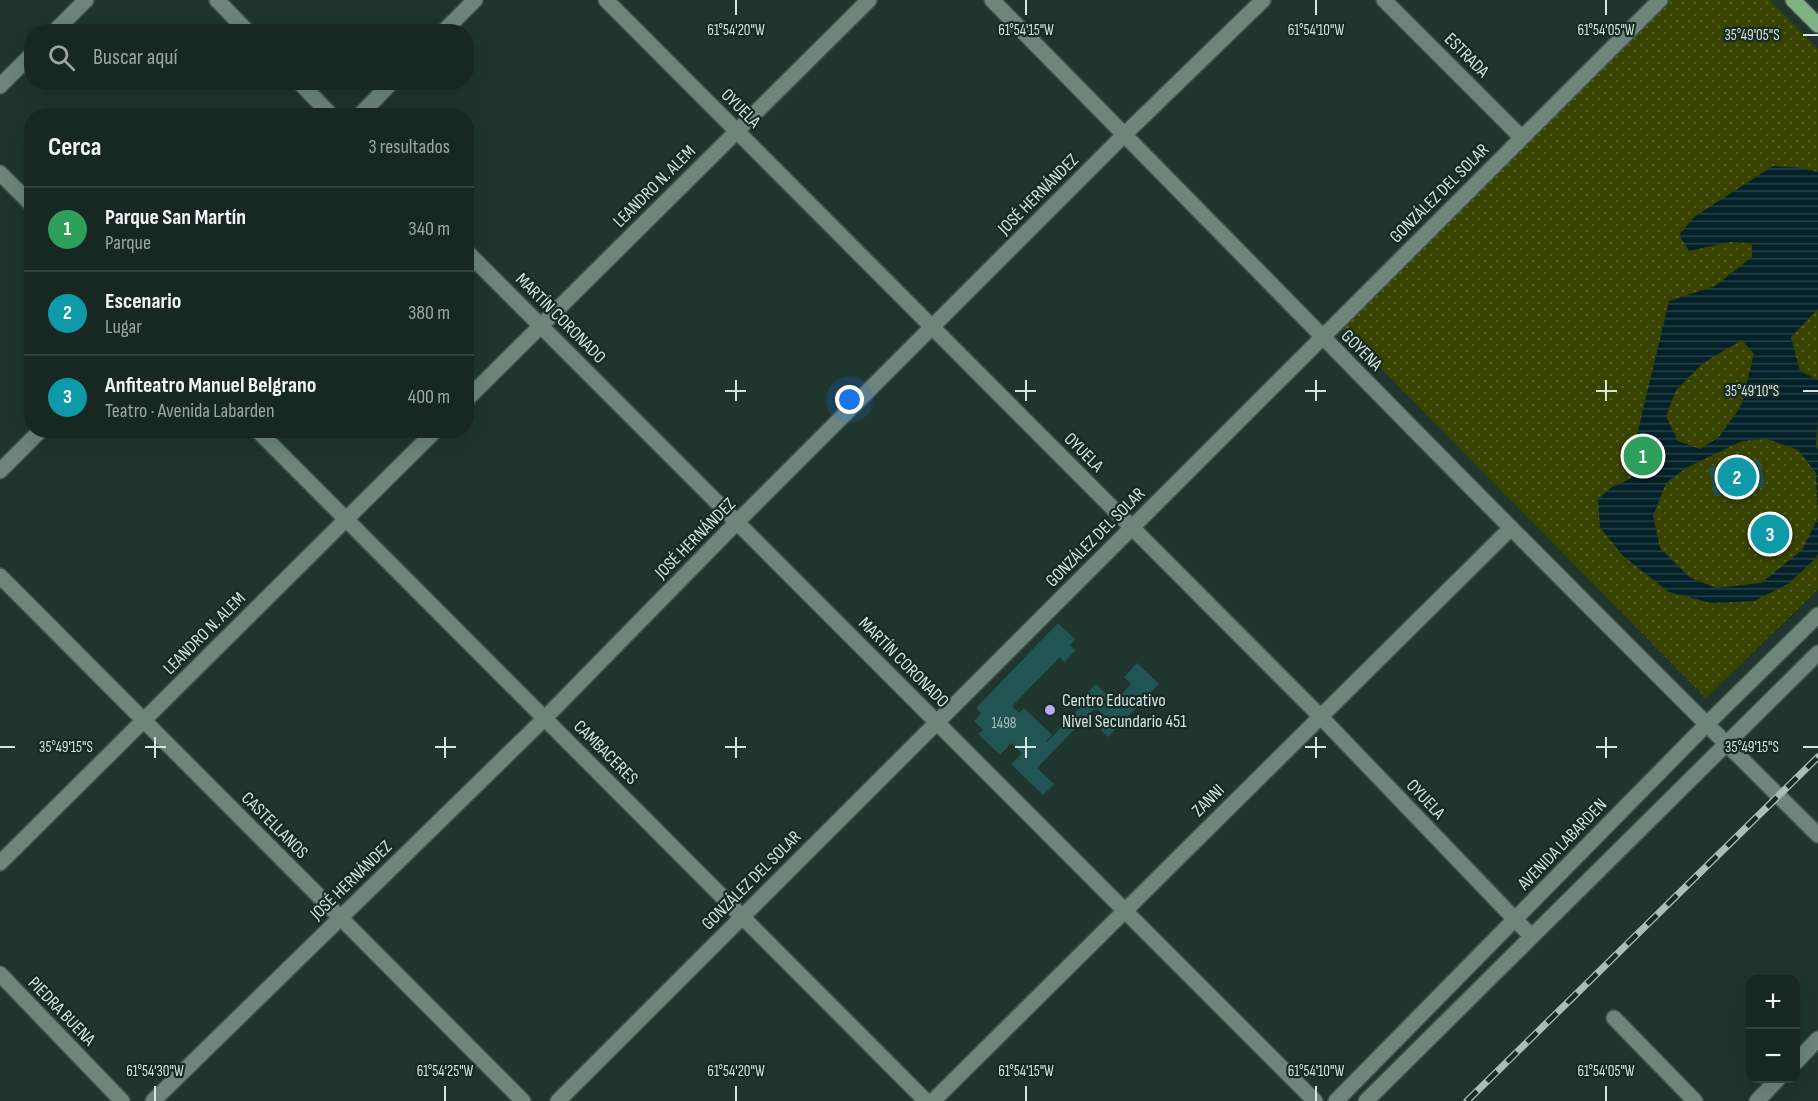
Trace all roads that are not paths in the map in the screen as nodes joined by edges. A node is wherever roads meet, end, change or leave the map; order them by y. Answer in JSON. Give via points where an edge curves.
{"nodes":[{"id":1,"x":86,"y":0,"type":"edge"},
{"id":2,"x":216,"y":0,"type":"edge"},
{"id":3,"x":474,"y":0,"type":"edge"},
{"id":4,"x":606,"y":0,"type":"edge"},
{"id":5,"x":869,"y":0,"type":"edge"},
{"id":6,"x":992,"y":0,"type":"edge"},
{"id":7,"x":1263,"y":0,"type":"edge"},
{"id":8,"x":1384,"y":0,"type":"edge"},
{"id":9,"x":1660,"y":0,"type":"edge"},
{"id":10,"x":1793,"y":0,"type":"edge"},
{"id":11,"x":62,"y":24,"type":"edge"},
{"id":12,"x":240,"y":24,"type":"edge"},
{"id":13,"x":451,"y":24,"type":"edge"},
{"id":14,"x":1818,"y":25,"type":"edge"},
{"id":15,"x":24,"y":62,"type":"edge"},
{"id":16,"x":0,"y":86,"type":"edge"},
{"id":17,"x":307,"y":90,"type":"edge"},
{"id":18,"x":384,"y":90,"type":"edge"},
{"id":19,"x":324,"y":108,"type":"edge"},
{"id":20,"x":367,"y":108,"type":"edge"},
{"id":21,"x":736,"y":131,"type":"junction"},
{"id":22,"x":1125,"y":134,"type":"junction"},
{"id":23,"x":1522,"y":138,"type":"junction"},
{"id":24,"x":0,"y":173,"type":"edge"},
{"id":25,"x":24,"y":197,"type":"edge"},
{"id":26,"x":474,"y":259,"type":"edge"},
{"id":27,"x":541,"y":326,"type":"junction"},
{"id":28,"x":933,"y":328,"type":"junction"},
{"id":29,"x":1323,"y":337,"type":"junction"},
{"id":30,"x":474,"y":392,"type":"edge"},
{"id":31,"x":33,"y":438,"type":"edge"},
{"id":32,"x":265,"y":438,"type":"edge"},
{"id":33,"x":428,"y":438,"type":"edge"},
{"id":34,"x":0,"y":471,"type":"edge"},
{"id":35,"x":346,"y":520,"type":"junction"},
{"id":36,"x":737,"y":522,"type":"junction"},
{"id":37,"x":1132,"y":528,"type":"junction"},
{"id":38,"x":1511,"y":528,"type":"junction"},
{"id":39,"x":0,"y":576,"type":"edge"},
{"id":40,"x":1818,"y":615,"type":"edge"},
{"id":41,"x":1818,"y":653,"type":"edge"},
{"id":42,"x":1320,"y":716,"type":"junction"},
{"id":43,"x":545,"y":718,"type":"junction"},
{"id":44,"x":144,"y":720,"type":"junction"},
{"id":45,"x":937,"y":722,"type":"junction"},
{"id":46,"x":1706,"y":725,"type":"junction"},
{"id":47,"x":1726,"y":744,"type":"junction"},
{"id":48,"x":1818,"y":835,"type":"edge"},
{"id":49,"x":0,"y":863,"type":"edge"},
{"id":50,"x":1124,"y":910,"type":"junction"},
{"id":51,"x":742,"y":916,"type":"junction"},
{"id":52,"x":340,"y":918,"type":"junction"},
{"id":53,"x":1514,"y":921,"type":"junction"},
{"id":54,"x":1531,"y":936,"type":"junction"},
{"id":55,"x":0,"y":974,"type":"edge"},
{"id":56,"x":1614,"y":1018,"type":"dead end"},
{"id":57,"x":1818,"y":1040,"type":"edge"},
{"id":58,"x":1800,"y":1058,"type":"edge"},
{"id":59,"x":1774,"y":1083,"type":"edge"},
{"id":60,"x":122,"y":1101,"type":"edge"},
{"id":61,"x":153,"y":1101,"type":"edge"},
{"id":62,"x":523,"y":1101,"type":"edge"},
{"id":63,"x":558,"y":1101,"type":"edge"},
{"id":64,"x":926,"y":1101,"type":"edge"},
{"id":65,"x":933,"y":1101,"type":"edge"},
{"id":66,"x":1315,"y":1101,"type":"edge"},
{"id":67,"x":1336,"y":1101,"type":"edge"},
{"id":68,"x":1366,"y":1101,"type":"edge"},
{"id":69,"x":1695,"y":1101,"type":"edge"},
{"id":70,"x":1756,"y":1101,"type":"edge"}],
"edges":[{"from":1,"to":11,"type":"street"},
{"from":2,"to":12,"type":"street"},
{"from":3,"to":13,"type":"street"},
{"from":4,"to":21,"type":"street","name":"OYUELA"},
{"from":5,"to":21,"type":"street","name":"LEANDRO N. ALEM"},
{"from":6,"to":22,"type":"street","name":"GOYENA"},
{"from":7,"to":22,"type":"street","name":"JOSÉ HERNÁNDEZ"},
{"from":8,"to":23,"type":"street","name":"ESTRADA"},
{"from":9,"to":23,"type":"street","name":"GONZÁLEZ DEL SOLAR"},
{"from":10,"to":14,"type":"main road"},
{"from":15,"to":16,"type":"street"},
{"from":17,"to":19,"type":"street"},
{"from":18,"to":20,"type":"street"},
{"from":21,"to":27,"type":"street","name":"LEANDRO N. ALEM"},
{"from":21,"to":28,"type":"street","name":"OYUELA"},
{"from":22,"to":28,"type":"street","name":"JOSÉ HERNÁNDEZ"},
{"from":22,"to":29,"type":"street","name":"GOYENA"},
{"from":23,"to":29,"type":"street","name":"GONZÁLEZ DEL SOLAR"},
{"from":24,"to":25,"type":"street"},
{"from":26,"to":27,"type":"street","name":"MARTÍN CORONADO"},
{"from":27,"to":30,"type":"street","name":"LEANDRO N. ALEM"},
{"from":27,"to":36,"type":"street","name":"MARTÍN CORONADO"},
{"from":28,"to":36,"type":"street","name":"JOSÉ HERNÁNDEZ"},
{"from":28,"to":37,"type":"street","name":"OYUELA"},
{"from":29,"to":37,"type":"street","name":"GONZÁLEZ DEL SOLAR"},
{"from":29,"to":38,"type":"street","name":"GOYENA"},
{"from":31,"to":34,"type":"street"},
{"from":32,"to":35,"type":"street","name":"CAMBACERES"},
{"from":33,"to":35,"type":"street","name":"LEANDRO N. ALEM"},
{"from":35,"to":43,"type":"street","name":"CAMBACERES"},
{"from":35,"to":44,"type":"street","name":"LEANDRO N. ALEM"},
{"from":36,"to":43,"type":"street","name":"JOSÉ HERNÁNDEZ"},
{"from":36,"to":45,"type":"street","name":"MARTÍN CORONADO"},
{"from":37,"to":42,"type":"street","name":"OYUELA"},
{"from":37,"to":45,"type":"street","name":"GONZÁLEZ DEL SOLAR"},
{"from":38,"to":42,"type":"street","name":"ZANNI"},
{"from":38,"to":46,"type":"street","name":"GOYENA"},
{"from":39,"to":44,"type":"street","name":"CASTELLANOS"},
{"from":40,"to":46,"type":"street","name":"AVENIDA LABARDEN"},
{"from":41,"to":47,"type":"street"},
{"from":42,"to":50,"type":"street","name":"ZANNI"},
{"from":42,"to":53,"type":"street","name":"OYUELA"},
{"from":43,"to":51,"type":"street","name":"CAMBACERES"},
{"from":43,"to":52,"type":"street","name":"JOSÉ HERNÁNDEZ"},
{"from":44,"to":49,"type":"street","name":"LEANDRO N. ALEM"},
{"from":44,"to":52,"type":"street","name":"CASTELLANOS"},
{"from":45,"to":50,"type":"street","name":"MARTÍN CORONADO"},
{"from":45,"to":51,"type":"street","name":"GONZÁLEZ DEL SOLAR"},
{"from":46,"to":47,"type":"street","name":"GOYENA"},
{"from":46,"to":53,"type":"street","name":"AVENIDA LABARDEN"},
{"from":47,"to":48,"type":"street","name":"GOYENA"},
{"from":47,"to":54,"type":"street"},
{"from":50,"to":65,"type":"street","name":"ZANNI"},
{"from":50,"to":66,"type":"street","name":"MARTÍN CORONADO"},
{"from":51,"to":63,"type":"street","name":"GONZÁLEZ DEL SOLAR"},
{"from":51,"to":64,"type":"street","name":"CAMBACERES"},
{"from":52,"to":61,"type":"street","name":"JOSÉ HERNÁNDEZ"},
{"from":52,"to":62,"type":"street","name":"CASTELLANOS"},
{"from":53,"to":54,"type":"street","name":"OYUELA"},
{"from":53,"to":67,"type":"street","name":"AVENIDA LABARDEN"},
{"from":54,"to":68,"type":"street"},
{"from":55,"to":60,"type":"street","name":"PIEDRA BUENA"},
{"from":56,"to":69,"type":"street"},
{"from":57,"to":58,"type":"street"},
{"from":59,"to":70,"type":"street"}]}
